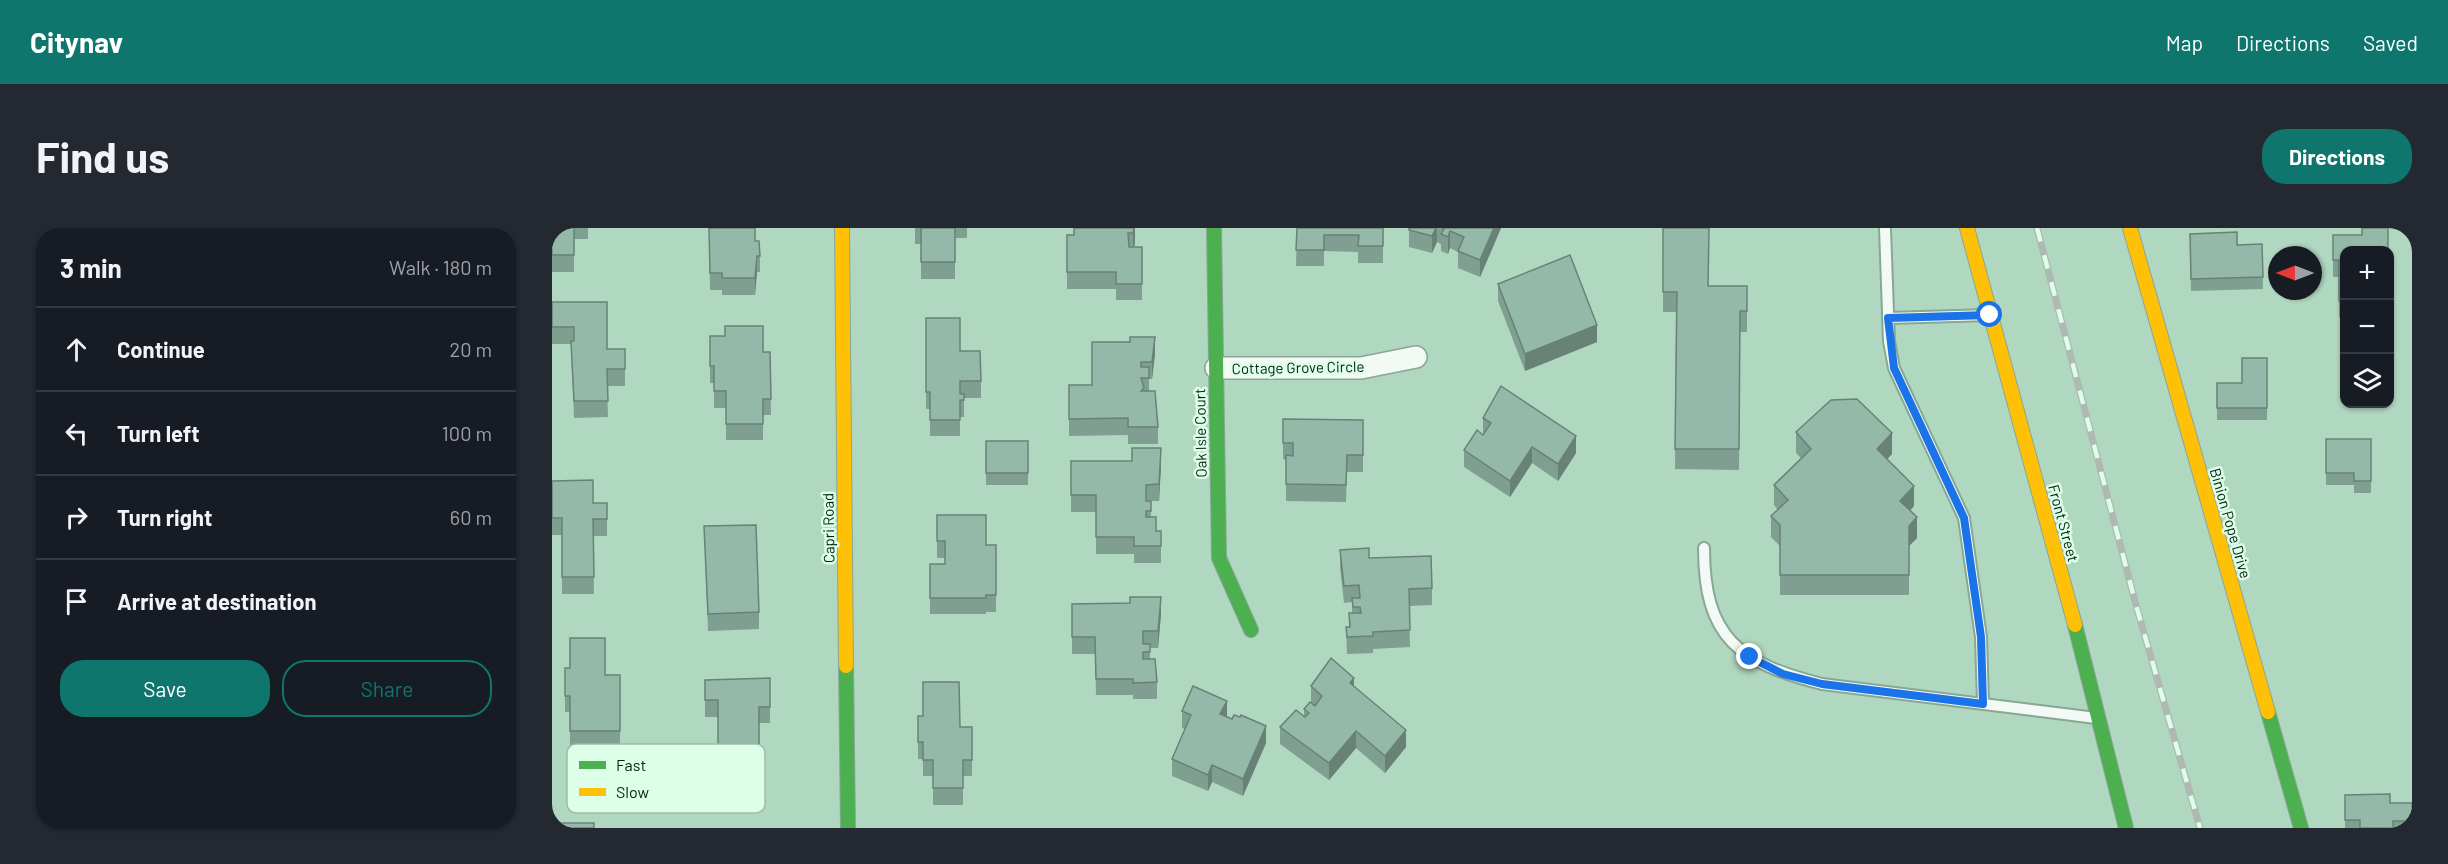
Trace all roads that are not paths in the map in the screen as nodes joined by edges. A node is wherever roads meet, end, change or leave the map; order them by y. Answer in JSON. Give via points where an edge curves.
{"nodes":[{"id":1,"x":842,"y":228,"type":"edge"},
{"id":2,"x":1214,"y":228,"type":"edge"},
{"id":3,"x":1885,"y":228,"type":"edge"},
{"id":4,"x":1967,"y":228,"type":"edge"},
{"id":5,"x":2130,"y":228,"type":"edge"},
{"id":6,"x":1990,"y":315,"type":"junction"},
{"id":7,"x":1888,"y":318,"type":"junction"},
{"id":8,"x":1416,"y":357,"type":"dead end"},
{"id":9,"x":1216,"y":368,"type":"junction"},
{"id":10,"x":1704,"y":548,"type":"dead end"},
{"id":11,"x":1251,"y":630,"type":"dead end"},
{"id":12,"x":1983,"y":704,"type":"junction"},
{"id":13,"x":2100,"y":718,"type":"junction"},
{"id":14,"x":848,"y":828,"type":"edge"},
{"id":15,"x":2126,"y":828,"type":"edge"},
{"id":16,"x":2301,"y":828,"type":"edge"}],
"edges":[{"from":1,"to":14,"type":"street","name":"Capri Road"},
{"from":2,"to":9,"type":"street","name":"Oak Isle Court"},
{"from":3,"to":7,"type":"lane"},
{"from":4,"to":6,"type":"street","name":"Front Street"},
{"from":5,"to":16,"type":"street","name":"Binion Pope Drive"},
{"from":6,"to":7,"type":"lane"},
{"from":6,"to":13,"type":"street","name":"Front Street"},
{"from":7,"to":12,"type":"lane","via":[[1894,368],[1964,518],[1981,637]]},
{"from":8,"to":9,"type":"street","name":"Cottage Grove Circle","via":[[1361,368]]},
{"from":9,"to":11,"type":"street","name":"Oak Isle Court","via":[[1219,558]]},
{"from":10,"to":12,"type":"lane","via":[[1704,583],[1712,612],[1724,634],[1750,657],[1783,674],[1822,684]]},
{"from":12,"to":13,"type":"lane"},
{"from":13,"to":15,"type":"street","name":"Front Street"}]}
